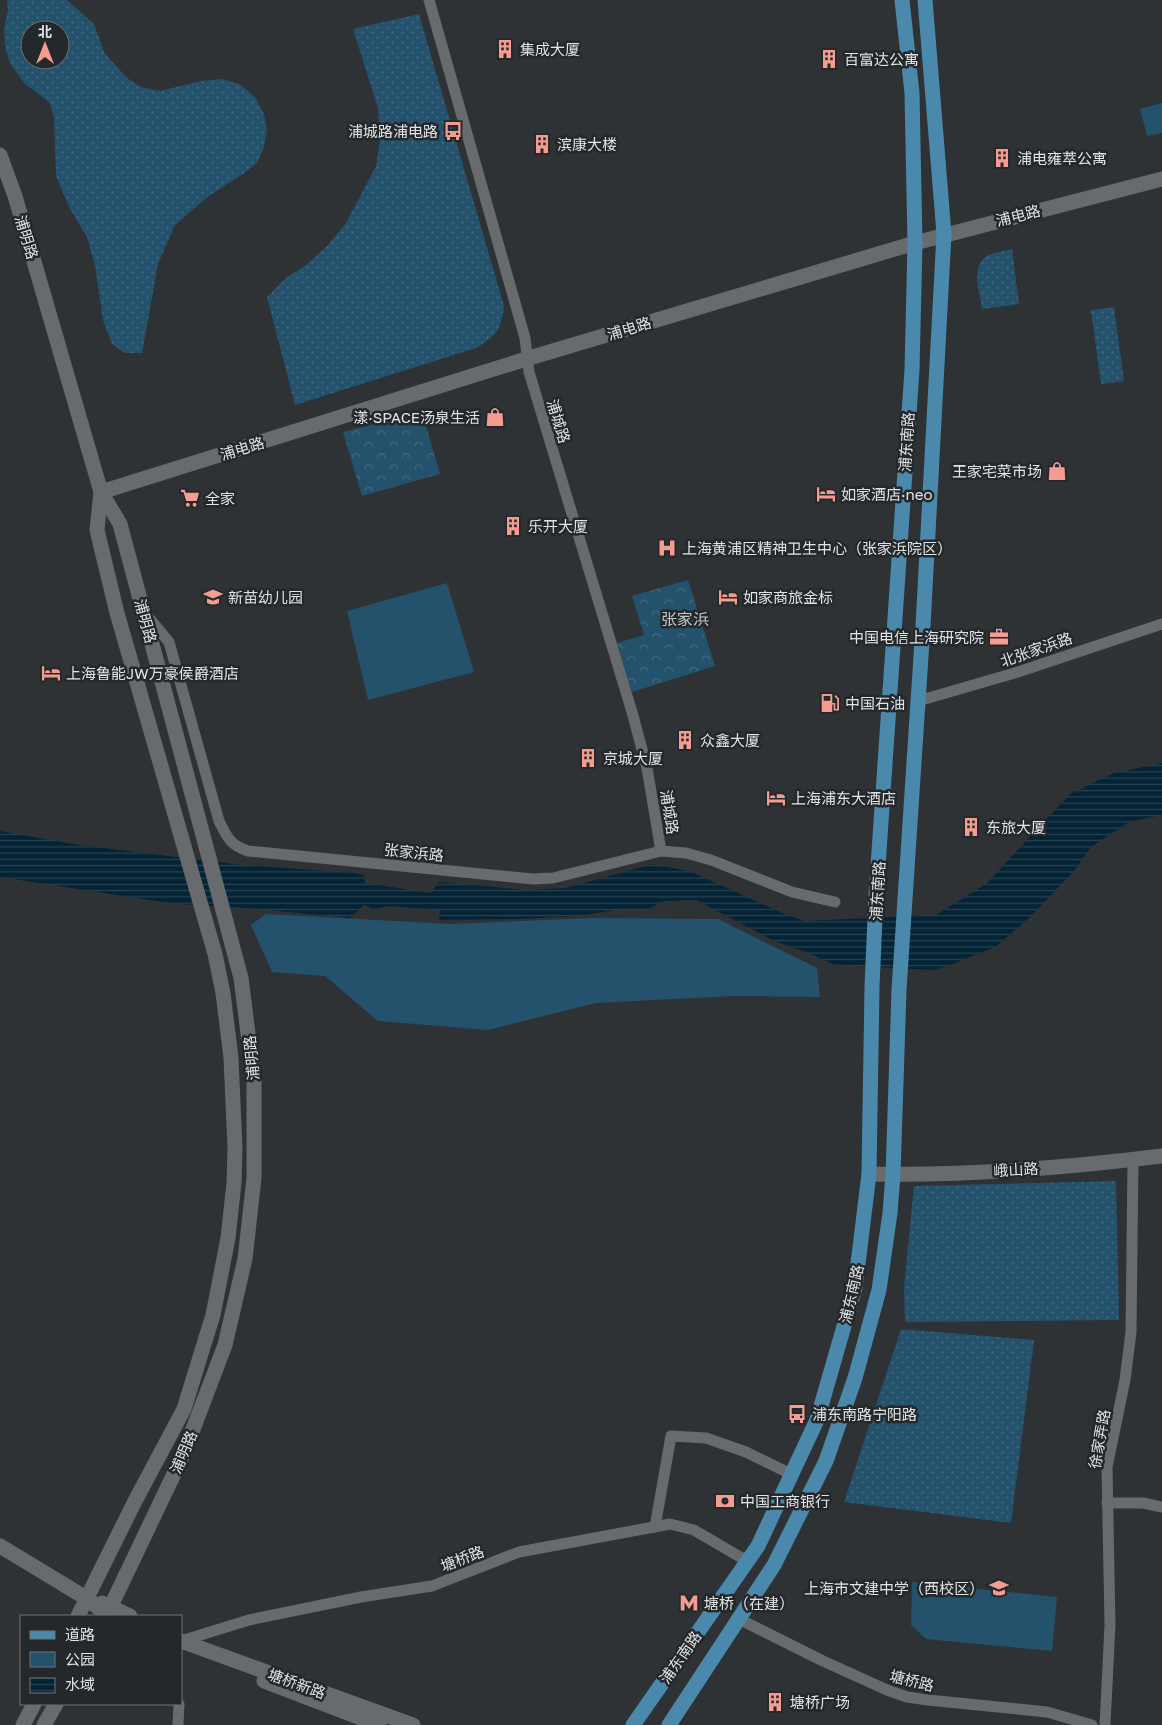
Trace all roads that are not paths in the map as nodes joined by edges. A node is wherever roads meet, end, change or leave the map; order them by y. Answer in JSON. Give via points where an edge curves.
{"nodes":[{"id":1,"x":429,"y":0,"type":"edge"},
{"id":2,"x":902,"y":0,"type":"edge"},
{"id":3,"x":925,"y":0,"type":"edge"},
{"id":4,"x":0,"y":155,"type":"edge"},
{"id":5,"x":1162,"y":179,"type":"edge"},
{"id":6,"x":944,"y":234,"type":"junction"},
{"id":7,"x":915,"y":243,"type":"junction"},
{"id":8,"x":526,"y":359,"type":"junction"},
{"id":9,"x":101,"y":492,"type":"junction"},
{"id":10,"x":144,"y":612,"type":"junction"},
{"id":11,"x":1162,"y":624,"type":"edge"},
{"id":12,"x":918,"y":701,"type":"junction"},
{"id":13,"x":661,"y":851,"type":"junction"},
{"id":14,"x":835,"y":902,"type":"dead end"},
{"id":15,"x":1162,"y":1156,"type":"edge"},
{"id":16,"x":1133,"y":1160,"type":"junction"},
{"id":17,"x":869,"y":1174,"type":"junction"},
{"id":18,"x":893,"y":1175,"type":"junction"},
{"id":19,"x":791,"y":1474,"type":"junction"},
{"id":20,"x":1107,"y":1503,"type":"junction"},
{"id":21,"x":1162,"y":1507,"type":"edge"},
{"id":22,"x":655,"y":1527,"type":"junction"},
{"id":23,"x":0,"y":1546,"type":"edge"},
{"id":24,"x":747,"y":1561,"type":"junction"},
{"id":25,"x":86,"y":1598,"type":"junction"},
{"id":26,"x":107,"y":1613,"type":"edge"},
{"id":27,"x":78,"y":1615,"type":"edge"},
{"id":28,"x":122,"y":1615,"type":"edge"},
{"id":29,"x":739,"y":1619,"type":"junction"},
{"id":30,"x":182,"y":1641,"type":"edge"},
{"id":31,"x":182,"y":1641,"type":"edge"},
{"id":32,"x":182,"y":1649,"type":"edge"},
{"id":33,"x":33,"y":1705,"type":"edge"},
{"id":34,"x":55,"y":1705,"type":"edge"},
{"id":35,"x":178,"y":1705,"type":"edge"},
{"id":36,"x":23,"y":1725,"type":"edge"},
{"id":37,"x":44,"y":1725,"type":"edge"},
{"id":38,"x":178,"y":1725,"type":"edge"},
{"id":39,"x":379,"y":1725,"type":"edge"},
{"id":40,"x":413,"y":1725,"type":"edge"},
{"id":41,"x":633,"y":1725,"type":"edge"},
{"id":42,"x":669,"y":1725,"type":"edge"},
{"id":43,"x":1092,"y":1725,"type":"edge"},
{"id":44,"x":1105,"y":1725,"type":"edge"}],
"edges":[{"from":1,"to":8,"type":"street","name":"浦城路","via":[[525,338]]},
{"from":2,"to":7,"type":"main road","name":"浦东南路","via":[[912,93]]},
{"from":3,"to":6,"type":"main road","name":"浦东南路"},
{"from":4,"to":9,"type":"main road","name":"浦明路"},
{"from":5,"to":6,"type":"main road","name":"浦电路"},
{"from":6,"to":7,"type":"main road","name":"浦电路"},
{"from":6,"to":12,"type":"main road","name":"浦东南路"},
{"from":7,"to":8,"type":"main road","name":"浦电路"},
{"from":7,"to":17,"type":"main road","name":"浦东南路","via":[[912,370],[876,895]]},
{"from":8,"to":9,"type":"main road","name":"浦电路"},
{"from":8,"to":13,"type":"street","name":"浦城路","via":[[632,712],[647,768]]},
{"from":9,"to":10,"type":"main road","name":"浦明路","via":[[120,524]]},
{"from":9,"to":25,"type":"main road","name":"浦明路","via":[[97,530],[117,613],[215,954],[223,993],[231,1058],[235,1148],[226,1248],[213,1315],[184,1409]]},
{"from":10,"to":13,"type":"street","name":"张家浜路","via":[[169,642],[219,821],[226,837],[236,847],[257,852],[533,878],[553,878]]},
{"from":10,"to":26,"type":"main road","name":"浦明路","via":[[241,978],[254,1081],[254,1178],[245,1259],[224,1345],[184,1453]]},
{"from":11,"to":12,"type":"street","name":"北张家浜路"},
{"from":12,"to":18,"type":"main road","name":"浦东南路","via":[[899,990]]},
{"from":13,"to":14,"type":"street","name":"张家浜路","via":[[711,860],[792,892]]},
{"from":15,"to":16,"type":"main road","name":"峨山路"},
{"from":16,"to":18,"type":"main road","name":"峨山路"},
{"from":16,"to":20,"type":"street","name":"徐家弄路","via":[[1131,1332],[1107,1467]]},
{"from":17,"to":18,"type":"main road","name":"峨山路"},
{"from":17,"to":19,"type":"main road","name":"浦东南路","via":[[856,1288],[817,1420]]},
{"from":18,"to":29,"type":"main road","name":"浦东南路","via":[[879,1290],[855,1378],[826,1461],[774,1565]]},
{"from":19,"to":22,"type":"street","via":[[746,1452],[706,1438],[672,1436]]},
{"from":19,"to":24,"type":"main road","name":"浦东南路","via":[[758,1546]]},
{"from":20,"to":21,"type":"street","via":[[1143,1503]]},
{"from":20,"to":44,"type":"street","name":"徐家弄路","via":[[1110,1625]]},
{"from":22,"to":24,"type":"street","name":"塘桥路","via":[[670,1524],[694,1530]]},
{"from":22,"to":30,"type":"street","name":"塘桥路","via":[[519,1552],[432,1586],[249,1620]]},
{"from":23,"to":25,"type":"main road"},
{"from":24,"to":41,"type":"main road","name":"浦东南路"},
{"from":25,"to":26,"type":"main road"},
{"from":25,"to":27,"type":"main road","name":"浦明路"},
{"from":26,"to":28,"type":"main road"},
{"from":29,"to":42,"type":"main road","name":"浦东南路"},
{"from":29,"to":43,"type":"street","name":"塘桥路","via":[[823,1662],[907,1697],[1047,1712]]},
{"from":31,"to":40,"type":"main road","name":"塘桥新路"},
{"from":32,"to":39,"type":"main road","name":"塘桥新路"},
{"from":33,"to":36,"type":"main road"},
{"from":34,"to":37,"type":"main road"},
{"from":35,"to":38,"type":"street"}]}
